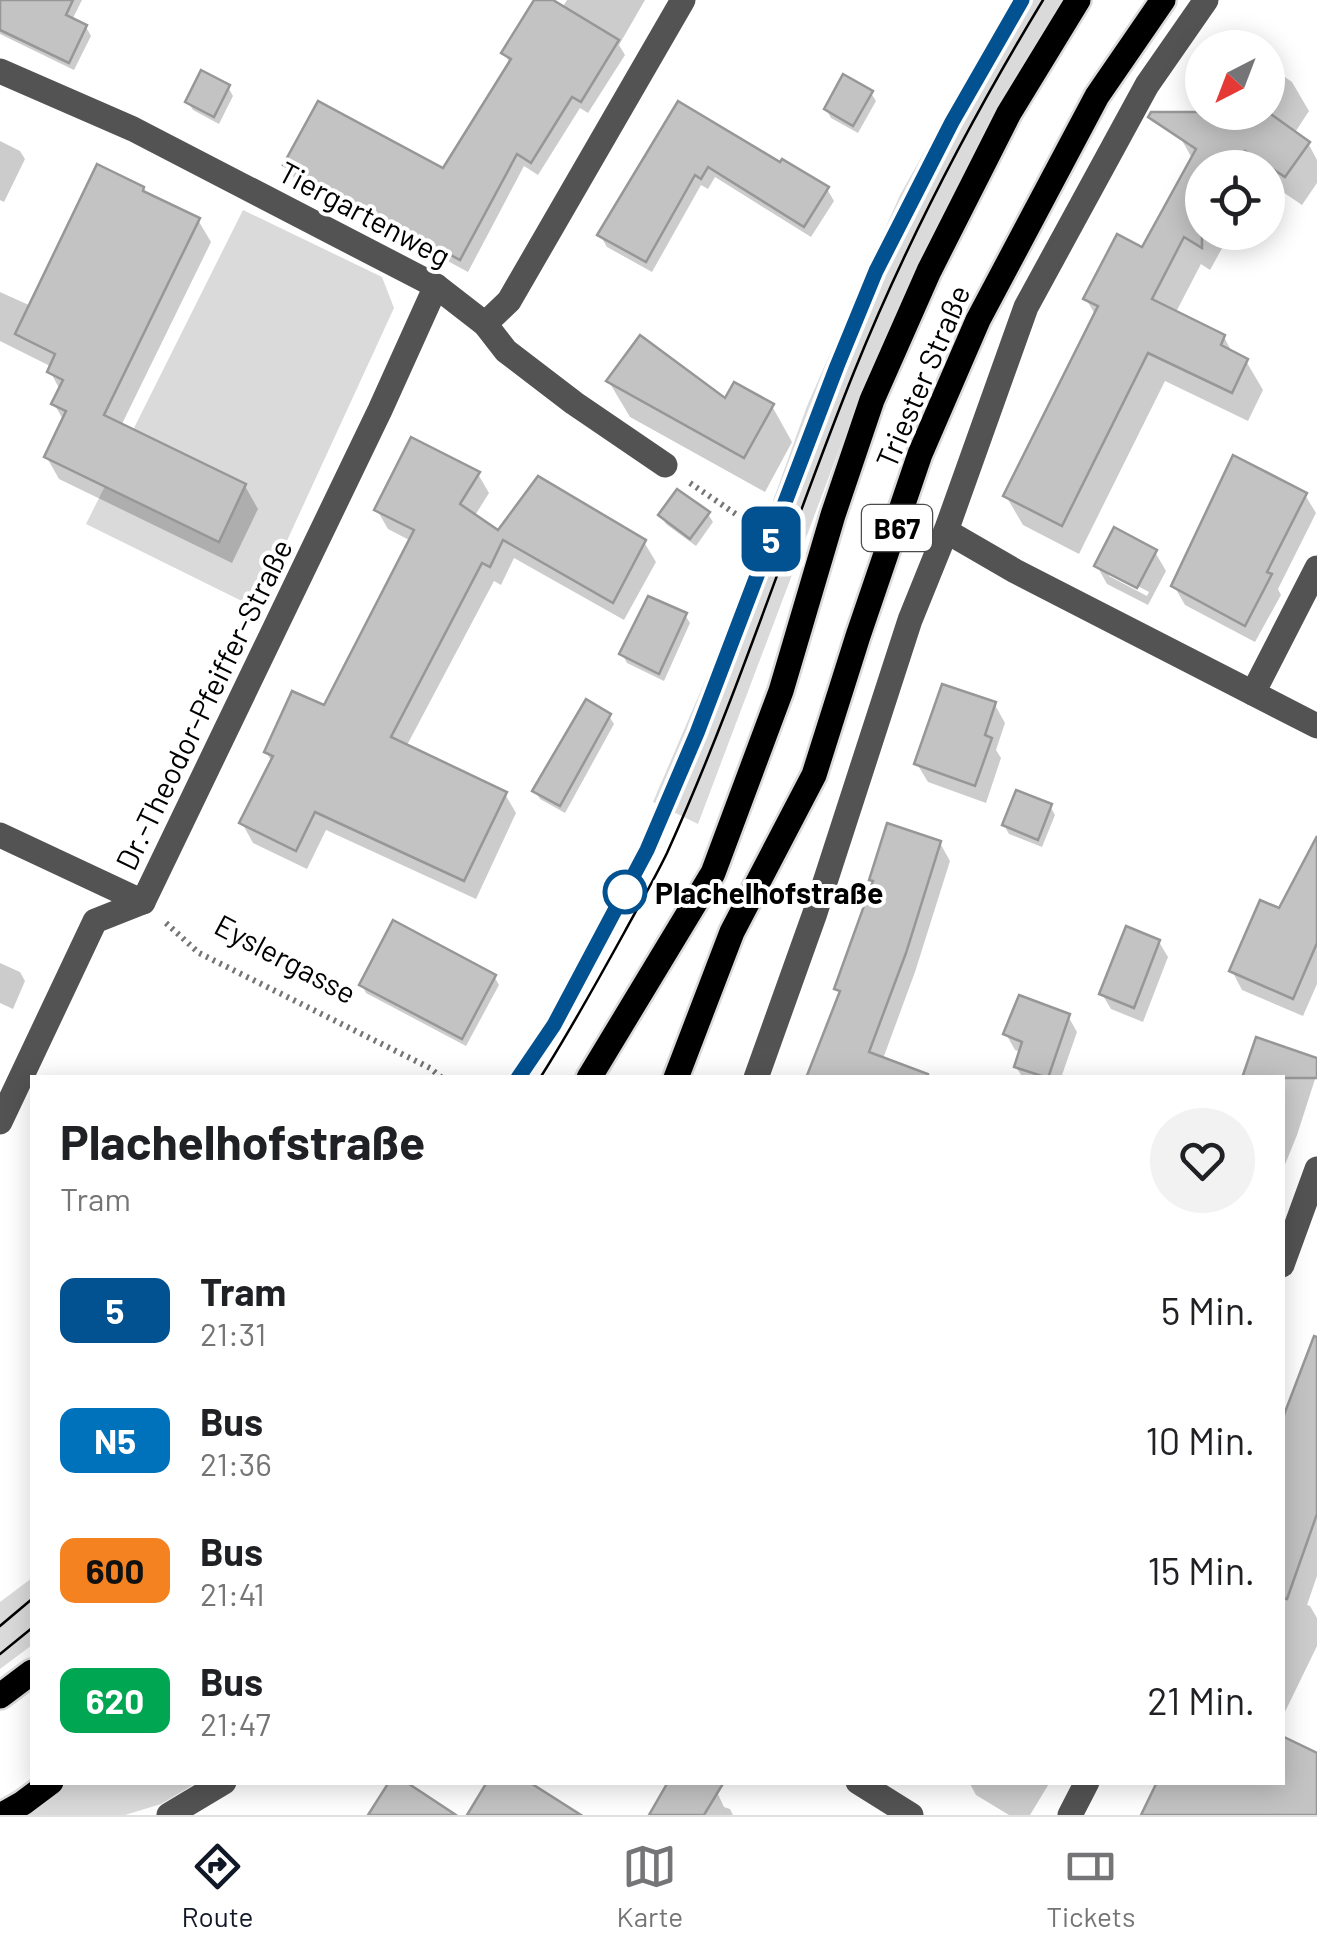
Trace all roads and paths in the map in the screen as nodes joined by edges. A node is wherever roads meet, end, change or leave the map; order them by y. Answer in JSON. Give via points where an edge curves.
{"nodes":[{"id":1,"x":683,"y":0,"type":"edge"},
{"id":2,"x":1078,"y":0,"type":"edge"},
{"id":3,"x":1164,"y":0,"type":"edge"},
{"id":4,"x":1206,"y":0,"type":"edge"},
{"id":5,"x":0,"y":72,"type":"edge"},
{"id":6,"x":436,"y":286,"type":"junction"},
{"id":7,"x":486,"y":324,"type":"junction"},
{"id":8,"x":664,"y":465,"type":"joint"},
{"id":9,"x":750,"y":523,"type":"dead end"},
{"id":10,"x":946,"y":531,"type":"junction"},
{"id":11,"x":1317,"y":568,"type":"edge"},
{"id":12,"x":1252,"y":693,"type":"junction"},
{"id":13,"x":1317,"y":726,"type":"edge"},
{"id":14,"x":0,"y":835,"type":"edge"},
{"id":15,"x":143,"y":902,"type":"junction"},
{"id":16,"x":438,"y":1075,"type":"edge"},
{"id":17,"x":591,"y":1075,"type":"edge"},
{"id":18,"x":677,"y":1075,"type":"edge"},
{"id":19,"x":757,"y":1075,"type":"edge"},
{"id":20,"x":0,"y":1122,"type":"edge"},
{"id":21,"x":1317,"y":1170,"type":"edge"},
{"id":22,"x":1285,"y":1256,"type":"edge"},
{"id":23,"x":30,"y":1674,"type":"edge"},
{"id":24,"x":0,"y":1696,"type":"edge"},
{"id":25,"x":47,"y":1785,"type":"edge"},
{"id":26,"x":219,"y":1785,"type":"edge"},
{"id":27,"x":863,"y":1785,"type":"edge"},
{"id":28,"x":1085,"y":1785,"type":"edge"},
{"id":29,"x":2,"y":1815,"type":"edge"},
{"id":30,"x":169,"y":1815,"type":"edge"},
{"id":31,"x":911,"y":1815,"type":"edge"},
{"id":32,"x":1070,"y":1815,"type":"edge"}],
"edges":[{"from":1,"to":7,"type":"street","via":[[510,301]]},
{"from":2,"to":17,"type":"main road","name":"Triester Straße","number":"B67","via":[[992,148],[872,400],[781,691],[713,873]]},
{"from":3,"to":18,"type":"main road","name":"Triester Straße","number":"B67","via":[[1097,96],[978,320],[920,454],[814,775],[732,932]]},
{"from":4,"to":10,"type":"street","via":[[1147,85],[1026,307]]},
{"from":5,"to":6,"type":"street","name":"Tiergartenweg","via":[[133,129]]},
{"from":6,"to":7,"type":"street","name":"Tiergartenweg"},
{"from":6,"to":15,"type":"street","name":"Dr.-Theodor-Pfeiffer-Straße"},
{"from":7,"to":8,"type":"street","name":"Tiergartenweg","via":[[506,351]]},
{"from":8,"to":9,"type":"path"},
{"from":10,"to":12,"type":"street"},
{"from":10,"to":19,"type":"street"},
{"from":11,"to":12,"type":"street"},
{"from":12,"to":13,"type":"street"},
{"from":14,"to":15,"type":"street"},
{"from":15,"to":16,"type":"path","name":"Eyslergasse","via":[[199,953]]},
{"from":15,"to":20,"type":"street","name":"Dr.-Theodor-Pfeiffer-Straße","via":[[95,921]]},
{"from":21,"to":22,"type":"street"},
{"from":23,"to":24,"type":"main road"},
{"from":25,"to":29,"type":"main road"},
{"from":26,"to":30,"type":"street"},
{"from":27,"to":31,"type":"street"},
{"from":28,"to":32,"type":"street"}]}
